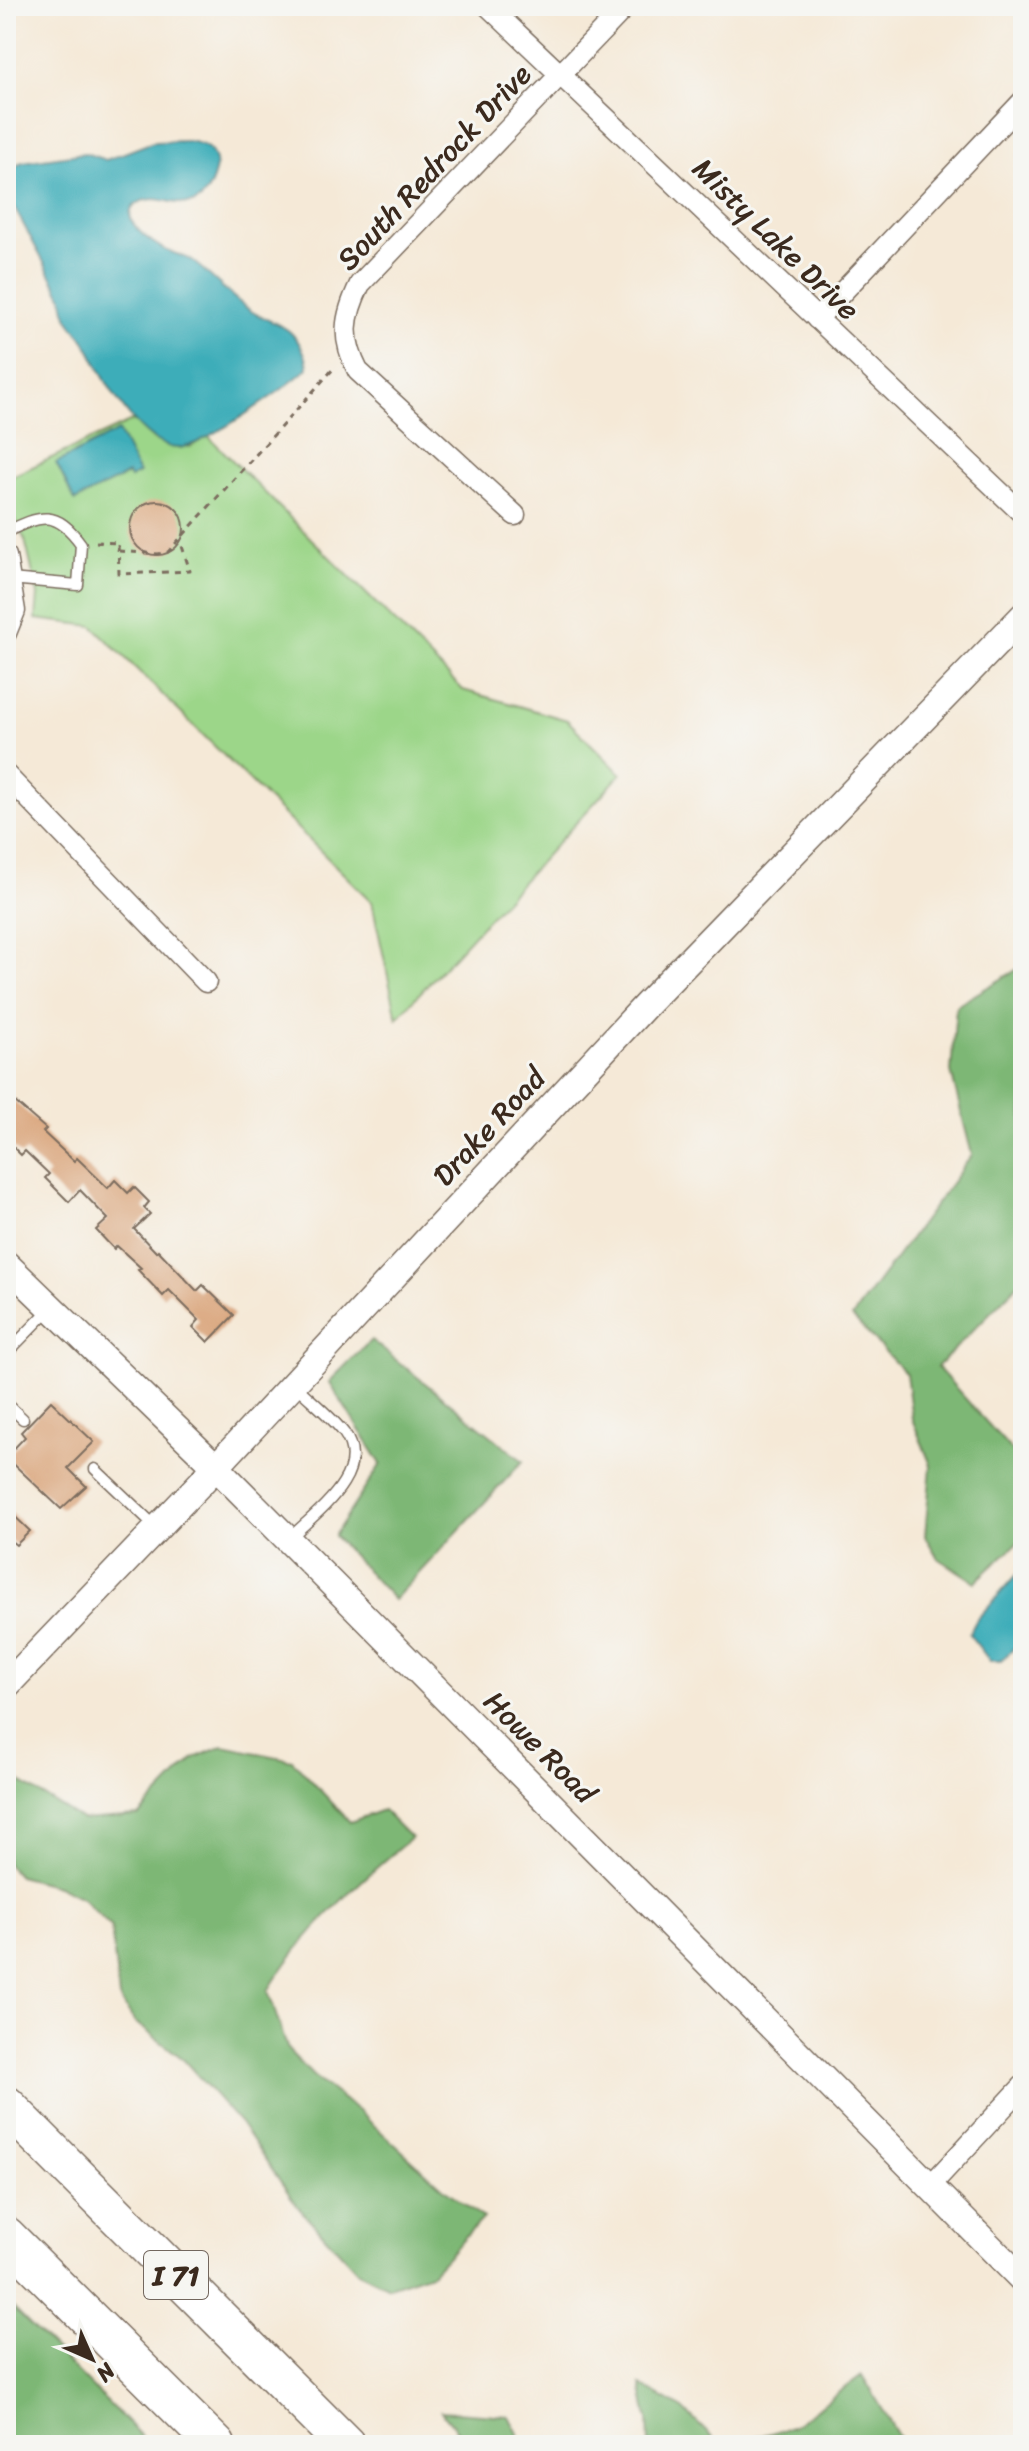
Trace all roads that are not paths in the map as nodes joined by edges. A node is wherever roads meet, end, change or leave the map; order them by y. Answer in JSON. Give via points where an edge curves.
{"nodes":[{"id":1,"x":488,"y":6,"type":"edge"},
{"id":2,"x":626,"y":6,"type":"edge"},
{"id":3,"x":561,"y":74,"type":"junction"},
{"id":4,"x":1023,"y":101,"type":"edge"},
{"id":5,"x":817,"y":319,"type":"junction"},
{"id":6,"x":1023,"y":514,"type":"edge"},
{"id":7,"x":515,"y":515,"type":"dead end"},
{"id":8,"x":6,"y":532,"type":"edge"},
{"id":9,"x":6,"y":556,"type":"edge"},
{"id":10,"x":10,"y":579,"type":"junction"},
{"id":11,"x":1023,"y":616,"type":"edge"},
{"id":12,"x":6,"y":633,"type":"edge"},
{"id":13,"x":6,"y":775,"type":"edge"},
{"id":14,"x":206,"y":982,"type":"dead end"},
{"id":15,"x":6,"y":1264,"type":"edge"},
{"id":16,"x":51,"y":1308,"type":"junction"},
{"id":17,"x":6,"y":1354,"type":"edge"},
{"id":18,"x":293,"y":1384,"type":"junction"},
{"id":19,"x":6,"y":1403,"type":"edge"},
{"id":20,"x":23,"y":1419,"type":"dead end"},
{"id":21,"x":216,"y":1467,"type":"junction"},
{"id":22,"x":95,"y":1469,"type":"dead end"},
{"id":23,"x":157,"y":1529,"type":"junction"},
{"id":24,"x":288,"y":1540,"type":"junction"},
{"id":25,"x":6,"y":1686,"type":"edge"},
{"id":26,"x":1023,"y":2086,"type":"edge"},
{"id":27,"x":6,"y":2105,"type":"edge"},
{"id":28,"x":930,"y":2186,"type":"junction"},
{"id":29,"x":6,"y":2236,"type":"edge"},
{"id":30,"x":1023,"y":2280,"type":"edge"},
{"id":31,"x":216,"y":2445,"type":"edge"},
{"id":32,"x":346,"y":2445,"type":"edge"}],
"edges":[{"from":1,"to":3,"type":"street","name":"Misty Lake Drive"},
{"from":2,"to":3,"type":"street","name":"South Redrock Drive"},
{"from":3,"to":5,"type":"street","name":"Misty Lake Drive"},
{"from":3,"to":7,"type":"street","name":"South Redrock Drive","via":[[360,284],[347,316],[348,352],[358,371]]},
{"from":4,"to":5,"type":"street"},
{"from":5,"to":6,"type":"street","name":"Misty Lake Drive"},
{"from":8,"to":10,"type":"lane","via":[[34,518],[56,518],[81,544],[78,585]]},
{"from":9,"to":10,"type":"street"},
{"from":10,"to":12,"type":"street","via":[[15,611]]},
{"from":11,"to":18,"type":"street","name":"Drake Road","via":[[645,1006]]},
{"from":13,"to":14,"type":"street"},
{"from":15,"to":16,"type":"street","name":"Howe Road"},
{"from":16,"to":17,"type":"lane"},
{"from":16,"to":21,"type":"street","name":"Howe Road"},
{"from":18,"to":21,"type":"street","name":"Drake Road"},
{"from":18,"to":24,"type":"lane","via":[[343,1431],[354,1458],[341,1486]]},
{"from":19,"to":20,"type":"lane"},
{"from":21,"to":23,"type":"street","name":"Drake Road"},
{"from":21,"to":24,"type":"street","name":"Howe Road"},
{"from":22,"to":23,"type":"lane"},
{"from":23,"to":25,"type":"street","name":"Drake Road"},
{"from":24,"to":28,"type":"street","name":"Howe Road"},
{"from":26,"to":28,"type":"street"},
{"from":27,"to":32,"type":"highway","number":"I 71"},
{"from":28,"to":30,"type":"street","name":"Howe Road"},
{"from":29,"to":31,"type":"highway"}]}
